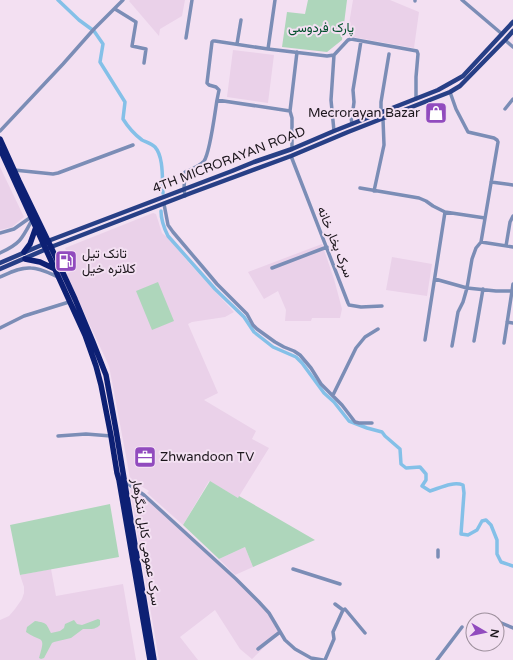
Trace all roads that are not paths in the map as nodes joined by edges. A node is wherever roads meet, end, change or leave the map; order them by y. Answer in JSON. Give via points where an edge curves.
{"nodes":[{"id":1,"x":123,"y":0,"type":"edge"},
{"id":2,"x":192,"y":0,"type":"edge"},
{"id":3,"x":275,"y":0,"type":"edge"},
{"id":4,"x":462,"y":0,"type":"edge"},
{"id":5,"x":115,"y":9,"type":"junction"},
{"id":6,"x":241,"y":20,"type":"dead end"},
{"id":7,"x":513,"y":22,"type":"edge"},
{"id":8,"x":513,"y":31,"type":"edge"},
{"id":9,"x":502,"y":34,"type":"junction"},
{"id":10,"x":186,"y":38,"type":"dead end"},
{"id":11,"x":505,"y":40,"type":"junction"},
{"id":12,"x":361,"y":41,"type":"junction"},
{"id":13,"x":237,"y":44,"type":"junction"},
{"id":14,"x":513,"y":47,"type":"edge"},
{"id":15,"x":268,"y":49,"type":"junction"},
{"id":16,"x":296,"y":52,"type":"junction"},
{"id":17,"x":389,"y":54,"type":"dead end"},
{"id":18,"x":334,"y":55,"type":"junction"},
{"id":19,"x":144,"y":63,"type":"dead end"},
{"id":20,"x":480,"y":63,"type":"junction"},
{"id":21,"x":450,"y":92,"type":"junction"},
{"id":22,"x":513,"y":98,"type":"edge"},
{"id":23,"x":416,"y":99,"type":"junction"},
{"id":24,"x":217,"y":100,"type":"junction"},
{"id":25,"x":505,"y":109,"type":"dead end"},
{"id":26,"x":290,"y":111,"type":"junction"},
{"id":27,"x":379,"y":113,"type":"junction"},
{"id":28,"x":381,"y":120,"type":"junction"},
{"id":29,"x":352,"y":124,"type":"junction"},
{"id":30,"x":0,"y":131,"type":"edge"},
{"id":31,"x":334,"y":131,"type":"junction"},
{"id":32,"x":0,"y":139,"type":"edge"},
{"id":33,"x":133,"y":145,"type":"dead end"},
{"id":34,"x":0,"y":149,"type":"edge"},
{"id":35,"x":292,"y":149,"type":"junction"},
{"id":36,"x":291,"y":156,"type":"junction"},
{"id":37,"x":14,"y":170,"type":"junction"},
{"id":38,"x":491,"y":182,"type":"junction"},
{"id":39,"x":513,"y":185,"type":"edge"},
{"id":40,"x":360,"y":188,"type":"dead end"},
{"id":41,"x":184,"y":189,"type":"junction"},
{"id":42,"x":374,"y":191,"type":"junction"},
{"id":43,"x":185,"y":196,"type":"junction"},
{"id":44,"x":164,"y":204,"type":"junction"},
{"id":45,"x":445,"y":212,"type":"junction"},
{"id":46,"x":513,"y":216,"type":"edge"},
{"id":47,"x":485,"y":218,"type":"junction"},
{"id":48,"x":32,"y":219,"type":"junction"},
{"id":49,"x":36,"y":227,"type":"junction"},
{"id":50,"x":0,"y":233,"type":"edge"},
{"id":51,"x":46,"y":242,"type":"junction"},
{"id":52,"x":481,"y":242,"type":"junction"},
{"id":53,"x":506,"y":246,"type":"junction"},
{"id":54,"x":327,"y":247,"type":"junction"},
{"id":55,"x":513,"y":247,"type":"edge"},
{"id":56,"x":49,"y":248,"type":"junction"},
{"id":57,"x":24,"y":252,"type":"junction"},
{"id":58,"x":0,"y":253,"type":"edge"},
{"id":59,"x":25,"y":259,"type":"junction"},
{"id":60,"x":0,"y":263,"type":"edge"},
{"id":61,"x":272,"y":268,"type":"dead end"},
{"id":62,"x":0,"y":269,"type":"edge"},
{"id":63,"x":55,"y":270,"type":"junction"},
{"id":64,"x":0,"y":277,"type":"edge"},
{"id":65,"x":58,"y":277,"type":"junction"},
{"id":66,"x":435,"y":279,"type":"junction"},
{"id":67,"x":513,"y":284,"type":"edge"},
{"id":68,"x":467,"y":288,"type":"junction"},
{"id":69,"x":483,"y":289,"type":"junction"},
{"id":70,"x":512,"y":291,"type":"edge"},
{"id":71,"x":69,"y":302,"type":"junction"},
{"id":72,"x":382,"y":306,"type":"dead end"},
{"id":73,"x":511,"y":307,"type":"edge"},
{"id":74,"x":507,"y":322,"type":"junction"},
{"id":75,"x":513,"y":323,"type":"edge"},
{"id":76,"x":0,"y":328,"type":"edge"},
{"id":77,"x":378,"y":329,"type":"dead end"},
{"id":78,"x":425,"y":340,"type":"dead end"},
{"id":79,"x":474,"y":341,"type":"dead end"},
{"id":80,"x":504,"y":343,"type":"dead end"},
{"id":81,"x":452,"y":346,"type":"dead end"},
{"id":82,"x":333,"y":395,"type":"junction"},
{"id":83,"x":372,"y":423,"type":"dead end"},
{"id":84,"x":58,"y":436,"type":"dead end"},
{"id":85,"x":111,"y":436,"type":"junction"},
{"id":86,"x":122,"y":481,"type":"junction"},
{"id":87,"x":438,"y":550,"type":"dead end"},
{"id":88,"x":438,"y":557,"type":"dead end"},
{"id":89,"x":293,"y":569,"type":"dead end"},
{"id":90,"x":340,"y":584,"type":"dead end"},
{"id":91,"x":335,"y":604,"type":"dead end"},
{"id":92,"x":343,"y":610,"type":"junction"},
{"id":93,"x":462,"y":627,"type":"dead end"},
{"id":94,"x":280,"y":632,"type":"junction"},
{"id":95,"x":365,"y":633,"type":"dead end"},
{"id":96,"x":258,"y":649,"type":"dead end"},
{"id":97,"x":311,"y":659,"type":"edge"},
{"id":98,"x":150,"y":660,"type":"edge"},
{"id":99,"x":154,"y":660,"type":"edge"},
{"id":100,"x":324,"y":660,"type":"edge"},
{"id":101,"x":437,"y":660,"type":"edge"}],
"edges":[{"from":1,"to":5,"type":"street"},
{"from":2,"to":10,"type":"street"},
{"from":3,"to":15,"type":"street"},
{"from":4,"to":9,"type":"street"},
{"from":5,"to":19,"type":"street","via":[[136,22],[132,46],[146,49]]},
{"from":5,"to":30,"type":"street"},
{"from":6,"to":13,"type":"street"},
{"from":7,"to":9,"type":"main road","name":"4TH MICRORAYAN ROAD"},
{"from":8,"to":11,"type":"main road","name":"4TH MICRORAYAN ROAD"},
{"from":9,"to":20,"type":"main road","name":"4TH MICRORAYAN ROAD"},
{"from":11,"to":14,"type":"street"},
{"from":11,"to":20,"type":"main road","name":"4TH MICRORAYAN ROAD"},
{"from":12,"to":18,"type":"street","via":[[350,39]]},
{"from":12,"to":23,"type":"street","via":[[417,51]]},
{"from":12,"to":29,"type":"street","via":[[353,90]]},
{"from":13,"to":15,"type":"street"},
{"from":13,"to":24,"type":"street","via":[[212,42],[207,83],[219,90]]},
{"from":15,"to":16,"type":"street"},
{"from":16,"to":18,"type":"street"},
{"from":16,"to":26,"type":"street"},
{"from":17,"to":27,"type":"street"},
{"from":18,"to":31,"type":"street"},
{"from":20,"to":21,"type":"main road","name":"4TH MICRORAYAN ROAD","via":[[460,86]]},
{"from":20,"to":23,"type":"main road","name":"4TH MICRORAYAN ROAD","via":[[455,81]]},
{"from":21,"to":28,"type":"main road","name":"4TH MICRORAYAN ROAD"},
{"from":21,"to":38,"type":"street","via":[[468,132],[494,138],[498,142]]},
{"from":22,"to":25,"type":"street"},
{"from":23,"to":27,"type":"main road","name":"4TH MICRORAYAN ROAD"},
{"from":24,"to":26,"type":"street"},
{"from":24,"to":41,"type":"street","via":[[205,160],[185,172]]},
{"from":26,"to":35,"type":"street"},
{"from":27,"to":28,"type":"main road"},
{"from":27,"to":29,"type":"main road","name":"4TH MICRORAYAN ROAD"},
{"from":28,"to":36,"type":"main road","name":"4TH MICRORAYAN ROAD"},
{"from":28,"to":42,"type":"street","via":[[384,145]]},
{"from":29,"to":31,"type":"main road","name":"4TH MICRORAYAN ROAD"},
{"from":31,"to":35,"type":"main road","name":"4TH MICRORAYAN ROAD"},
{"from":32,"to":37,"type":"highway"},
{"from":33,"to":37,"type":"street","via":[[54,174]]},
{"from":34,"to":48,"type":"highway"},
{"from":35,"to":41,"type":"main road","name":"4TH MICRORAYAN ROAD"},
{"from":36,"to":43,"type":"main road","name":"4TH MICRORAYAN ROAD"},
{"from":36,"to":54,"type":"street","name":"سرک بخار خانه"},
{"from":37,"to":51,"type":"highway"},
{"from":38,"to":39,"type":"street"},
{"from":38,"to":47,"type":"street"},
{"from":40,"to":42,"type":"street"},
{"from":41,"to":43,"type":"street"},
{"from":41,"to":51,"type":"main road","name":"4TH MICRORAYAN ROAD"},
{"from":42,"to":45,"type":"street","via":[[419,198]]},
{"from":43,"to":44,"type":"main road","name":"4TH MICRORAYAN ROAD"},
{"from":44,"to":56,"type":"main road","name":"4TH MICRORAYAN ROAD"},
{"from":44,"to":82,"type":"street","via":[[168,225],[217,284],[247,314],[253,325],[275,342],[300,355],[321,384]]},
{"from":45,"to":47,"type":"street"},
{"from":45,"to":66,"type":"street"},
{"from":46,"to":53,"type":"street"},
{"from":47,"to":52,"type":"street"},
{"from":48,"to":49,"type":"highway"},
{"from":48,"to":50,"type":"street"},
{"from":48,"to":58,"type":"street","via":[[23,238]]},
{"from":49,"to":51,"type":"highway"},
{"from":49,"to":57,"type":"highway"},
{"from":51,"to":56,"type":"highway"},
{"from":51,"to":57,"type":"main road","name":"4TH MICRORAYAN ROAD"},
{"from":52,"to":53,"type":"street"},
{"from":52,"to":68,"type":"street","via":[[472,259]]},
{"from":53,"to":55,"type":"street"},
{"from":54,"to":61,"type":"street"},
{"from":54,"to":72,"type":"street","name":"سرک بخار خانه","via":[[350,305]]},
{"from":56,"to":59,"type":"main road","name":"4TH MICRORAYAN ROAD"},
{"from":56,"to":63,"type":"highway"},
{"from":56,"to":86,"type":"highway","name":"سرک عمومی کابل ننگرهار","via":[[106,375]]},
{"from":57,"to":60,"type":"main road","name":"4TH MICRORAYAN ROAD"},
{"from":59,"to":62,"type":"main road","name":"4TH MICRORAYAN ROAD"},
{"from":59,"to":63,"type":"highway","via":[[40,262]]},
{"from":63,"to":65,"type":"highway"},
{"from":64,"to":65,"type":"street","via":[[30,268]]},
{"from":65,"to":71,"type":"highway"},
{"from":66,"to":68,"type":"street"},
{"from":66,"to":78,"type":"street"},
{"from":67,"to":70,"type":"street"},
{"from":68,"to":69,"type":"street"},
{"from":68,"to":81,"type":"street","via":[[458,312]]},
{"from":69,"to":70,"type":"street"},
{"from":69,"to":79,"type":"street"},
{"from":70,"to":73,"type":"street"},
{"from":71,"to":76,"type":"street","via":[[24,316]]},
{"from":71,"to":85,"type":"highway","via":[[96,366]]},
{"from":73,"to":74,"type":"street"},
{"from":74,"to":75,"type":"street"},
{"from":74,"to":80,"type":"street"},
{"from":77,"to":82,"type":"street","via":[[365,337],[356,348]]},
{"from":82,"to":83,"type":"street","via":[[355,422]]},
{"from":84,"to":85,"type":"street"},
{"from":85,"to":86,"type":"highway","via":[[117,473]]},
{"from":86,"to":94,"type":"street","via":[[144,495],[236,579],[269,613]]},
{"from":86,"to":98,"type":"highway","name":"سرک عمومی کابل ننگرهار","via":[[123,502]]},
{"from":86,"to":99,"type":"highway","name":"سرک عمومی کابل ننگرهار"},
{"from":87,"to":88,"type":"street"},
{"from":89,"to":90,"type":"street"},
{"from":91,"to":92,"type":"street"},
{"from":92,"to":95,"type":"street"},
{"from":92,"to":100,"type":"street"},
{"from":93,"to":101,"type":"street"},
{"from":94,"to":96,"type":"street"},
{"from":94,"to":97,"type":"street","via":[[295,649]]},
{"from":97,"to":100,"type":"street"}]}
